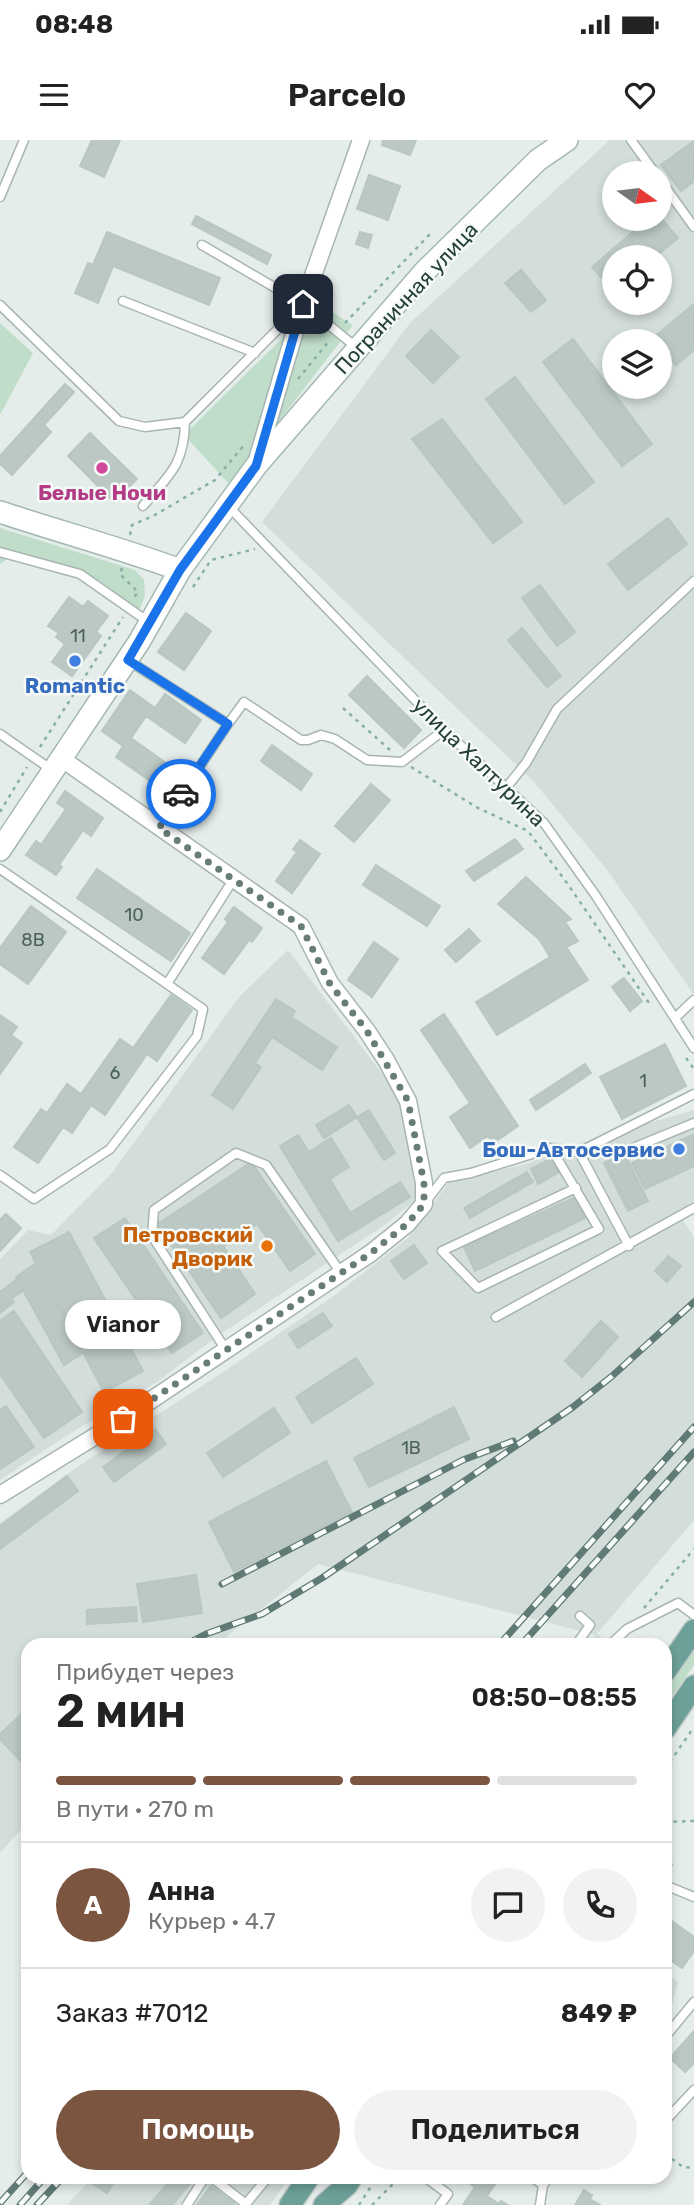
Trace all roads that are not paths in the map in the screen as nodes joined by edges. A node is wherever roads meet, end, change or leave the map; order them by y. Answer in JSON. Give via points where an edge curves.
{"nodes":[{"id":1,"x":24,"y":140,"type":"edge"},
{"id":2,"x":361,"y":140,"type":"edge"},
{"id":3,"x":567,"y":140,"type":"edge"},
{"id":4,"x":631,"y":140,"type":"edge"},
{"id":5,"x":646,"y":161,"type":"edge"},
{"id":6,"x":0,"y":197,"type":"edge"},
{"id":7,"x":672,"y":197,"type":"edge"},
{"id":8,"x":694,"y":227,"type":"edge"},
{"id":9,"x":202,"y":245,"type":"dead end"},
{"id":10,"x":123,"y":302,"type":"dead end"},
{"id":11,"x":303,"y":304,"type":"junction"},
{"id":12,"x":0,"y":305,"type":"edge"},
{"id":13,"x":358,"y":349,"type":"junction"},
{"id":14,"x":255,"y":353,"type":"junction"},
{"id":15,"x":186,"y":422,"type":"junction"},
{"id":16,"x":256,"y":466,"type":"junction"},
{"id":17,"x":143,"y":506,"type":"dead end"},
{"id":18,"x":228,"y":506,"type":"junction"},
{"id":19,"x":0,"y":512,"type":"edge"},
{"id":20,"x":0,"y":552,"type":"edge"},
{"id":21,"x":180,"y":570,"type":"junction"},
{"id":22,"x":694,"y":581,"type":"edge"},
{"id":23,"x":150,"y":623,"type":"junction"},
{"id":24,"x":128,"y":660,"type":"junction"},
{"id":25,"x":228,"y":724,"type":"junction"},
{"id":26,"x":444,"y":730,"type":"junction"},
{"id":27,"x":3,"y":736,"type":"edge"},
{"id":28,"x":0,"y":747,"type":"edge"},
{"id":29,"x":58,"y":765,"type":"junction"},
{"id":30,"x":506,"y":788,"type":"junction"},
{"id":31,"x":159,"y":828,"type":"junction"},
{"id":32,"x":0,"y":850,"type":"edge"},
{"id":33,"x":0,"y":869,"type":"edge"},
{"id":34,"x":233,"y":880,"type":"junction"},
{"id":35,"x":167,"y":984,"type":"junction"},
{"id":36,"x":694,"y":1000,"type":"edge"},
{"id":37,"x":675,"y":1018,"type":"junction"},
{"id":38,"x":694,"y":1048,"type":"edge"},
{"id":39,"x":694,"y":1094,"type":"edge"},
{"id":40,"x":694,"y":1123,"type":"edge"},
{"id":41,"x":551,"y":1148,"type":"junction"},
{"id":42,"x":579,"y":1152,"type":"junction"},
{"id":43,"x":0,"y":1175,"type":"edge"},
{"id":44,"x":576,"y":1188,"type":"junction"},
{"id":45,"x":424,"y":1204,"type":"junction"},
{"id":46,"x":694,"y":1208,"type":"edge"},
{"id":47,"x":629,"y":1245,"type":"junction"},
{"id":48,"x":341,"y":1273,"type":"junction"},
{"id":49,"x":496,"y":1317,"type":"dead end"},
{"id":50,"x":226,"y":1350,"type":"junction"},
{"id":51,"x":0,"y":1495,"type":"edge"},
{"id":52,"x":694,"y":1615,"type":"edge"},
{"id":53,"x":580,"y":1616,"type":"dead end"},
{"id":54,"x":694,"y":1630,"type":"edge"},
{"id":55,"x":581,"y":1638,"type":"edge"},
{"id":56,"x":617,"y":1638,"type":"edge"},
{"id":57,"x":672,"y":1662,"type":"edge"},
{"id":58,"x":694,"y":1686,"type":"edge"},
{"id":59,"x":672,"y":1719,"type":"edge"},
{"id":60,"x":672,"y":1888,"type":"edge"},
{"id":61,"x":694,"y":1897,"type":"edge"},
{"id":62,"x":694,"y":2003,"type":"edge"},
{"id":63,"x":672,"y":2029,"type":"edge"},
{"id":64,"x":694,"y":2091,"type":"edge"},
{"id":65,"x":672,"y":2114,"type":"edge"},
{"id":66,"x":203,"y":2184,"type":"edge"},
{"id":67,"x":217,"y":2184,"type":"edge"},
{"id":68,"x":262,"y":2184,"type":"edge"},
{"id":69,"x":304,"y":2184,"type":"edge"},
{"id":70,"x":321,"y":2184,"type":"edge"},
{"id":71,"x":347,"y":2184,"type":"edge"},
{"id":72,"x":349,"y":2184,"type":"edge"},
{"id":73,"x":434,"y":2184,"type":"edge"},
{"id":74,"x":543,"y":2185,"type":"edge"},
{"id":75,"x":187,"y":2205,"type":"edge"},
{"id":76,"x":245,"y":2205,"type":"edge"},
{"id":77,"x":290,"y":2205,"type":"edge"},
{"id":78,"x":317,"y":2205,"type":"edge"},
{"id":79,"x":324,"y":2205,"type":"edge"},
{"id":80,"x":340,"y":2205,"type":"edge"},
{"id":81,"x":440,"y":2205,"type":"edge"},
{"id":82,"x":540,"y":2205,"type":"edge"}],
"edges":[{"from":1,"to":6,"type":"lane"},
{"from":2,"to":11,"type":"street"},
{"from":3,"to":13,"type":"main road","name":"Пограничная улица","via":[[538,160],[424,272]]},
{"from":4,"to":5,"type":"lane"},
{"from":7,"to":8,"type":"lane"},
{"from":9,"to":11,"type":"lane"},
{"from":10,"to":14,"type":"lane"},
{"from":11,"to":13,"type":"lane"},
{"from":11,"to":14,"type":"lane"},
{"from":11,"to":16,"type":"street"},
{"from":12,"to":15,"type":"lane","via":[[119,421],[145,427]]},
{"from":13,"to":16,"type":"main road","name":"Пограничная улица"},
{"from":14,"to":15,"type":"lane"},
{"from":15,"to":17,"type":"lane","via":[[185,444],[177,465]]},
{"from":16,"to":18,"type":"main road","name":"Пограничная улица"},
{"from":18,"to":21,"type":"main road","name":"Пограничная улица"},
{"from":18,"to":26,"type":"lane","name":"улица Халтурина"},
{"from":19,"to":21,"type":"main road"},
{"from":20,"to":23,"type":"lane","via":[[80,574]]},
{"from":21,"to":23,"type":"main road","name":"Пограничная улица"},
{"from":22,"to":30,"type":"lane","via":[[557,709]]},
{"from":23,"to":24,"type":"main road","name":"Пограничная улица"},
{"from":24,"to":25,"type":"lane"},
{"from":24,"to":29,"type":"main road","name":"Пограничная улица"},
{"from":25,"to":26,"type":"lane","via":[[244,702],[301,740],[321,735],[367,760],[402,762]]},
{"from":25,"to":31,"type":"lane"},
{"from":26,"to":30,"type":"lane","name":"улица Халтурина"},
{"from":27,"to":28,"type":"lane"},
{"from":27,"to":29,"type":"lane","via":[[34,757]]},
{"from":29,"to":31,"type":"street"},
{"from":29,"to":32,"type":"main road","name":"Пограничная улица"},
{"from":30,"to":37,"type":"lane","name":"улица Халтурина","via":[[544,823]]},
{"from":31,"to":34,"type":"street"},
{"from":33,"to":35,"type":"lane"},
{"from":34,"to":35,"type":"lane"},
{"from":34,"to":45,"type":"street","via":[[301,926],[330,984],[386,1060],[408,1101]]},
{"from":35,"to":43,"type":"lane","via":[[203,1009],[197,1036],[110,1149],[34,1199]]},
{"from":36,"to":37,"type":"lane"},
{"from":37,"to":38,"type":"lane","name":"улица Халтурина"},
{"from":39,"to":42,"type":"lane"},
{"from":40,"to":42,"type":"lane","via":[[628,1150]]},
{"from":41,"to":42,"type":"lane"},
{"from":41,"to":44,"type":"lane"},
{"from":41,"to":45,"type":"lane","via":[[444,1178]]},
{"from":42,"to":47,"type":"lane"},
{"from":44,"to":44,"type":"lane","via":[[598,1229],[478,1288],[442,1251]]},
{"from":45,"to":48,"type":"street","via":[[407,1224]]},
{"from":46,"to":47,"type":"lane"},
{"from":47,"to":49,"type":"lane"},
{"from":48,"to":50,"type":"street"},
{"from":48,"to":50,"type":"lane","via":[[266,1165],[236,1153],[154,1210],[152,1236]]},
{"from":50,"to":51,"type":"street"},
{"from":52,"to":56,"type":"lane","via":[[678,1603]]},
{"from":53,"to":55,"type":"lane","via":[[590,1625]]},
{"from":54,"to":57,"type":"main road"},
{"from":58,"to":59,"type":"main road"},
{"from":60,"to":61,"type":"lane"},
{"from":62,"to":63,"type":"lane"},
{"from":64,"to":65,"type":"lane"},
{"from":66,"to":75,"type":"lane"},
{"from":67,"to":76,"type":"lane"},
{"from":68,"to":76,"type":"lane"},
{"from":69,"to":77,"type":"main road"},
{"from":70,"to":78,"type":"main road"},
{"from":71,"to":79,"type":"main road"},
{"from":72,"to":80,"type":"main road"},
{"from":73,"to":81,"type":"lane","via":[[448,2194]]},
{"from":74,"to":82,"type":"lane"}]}
